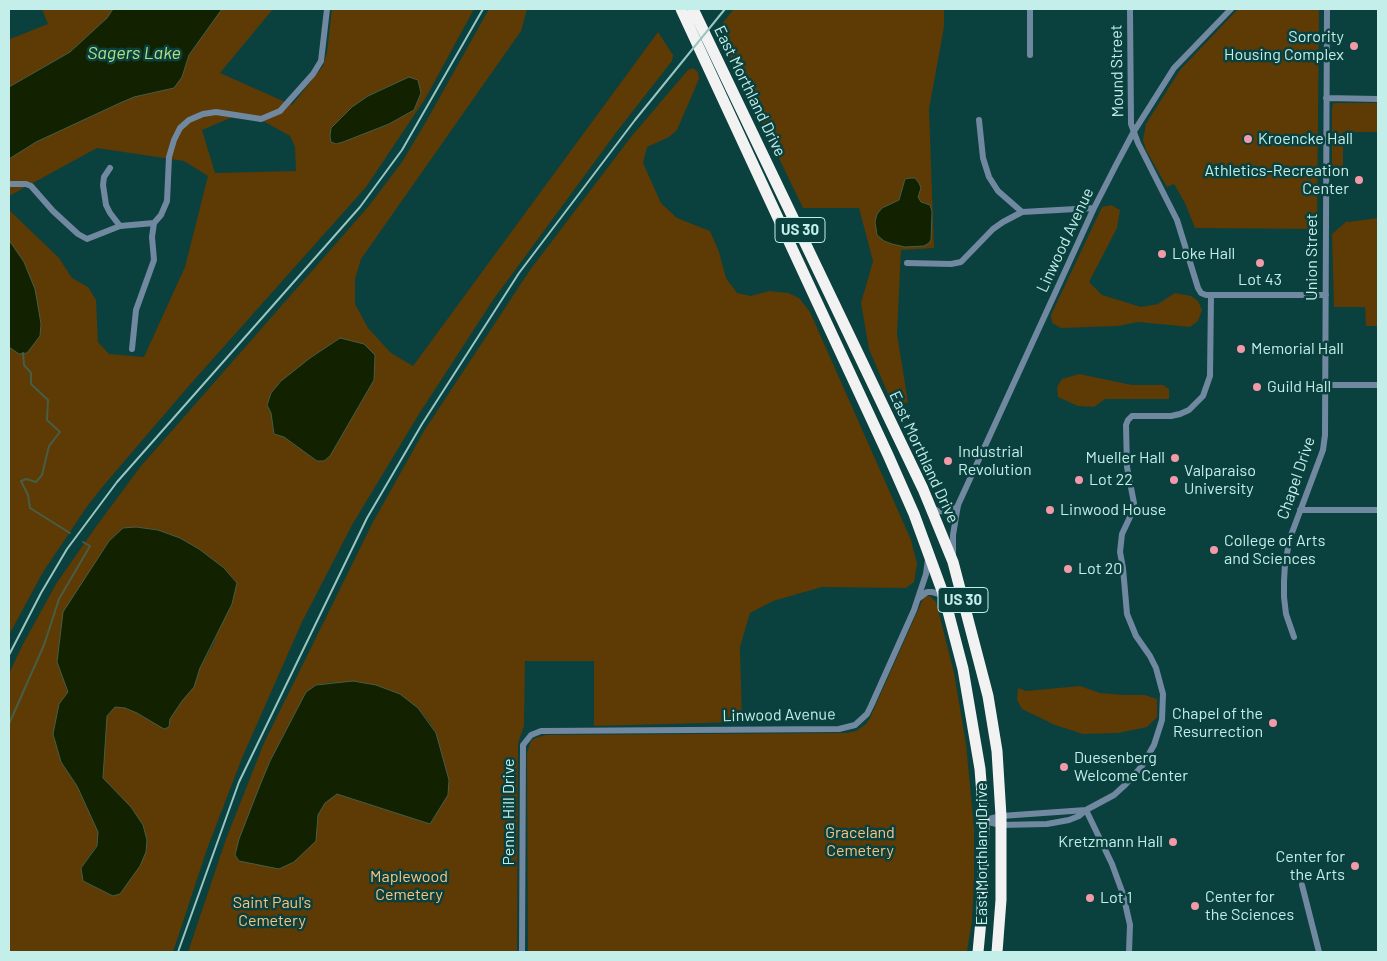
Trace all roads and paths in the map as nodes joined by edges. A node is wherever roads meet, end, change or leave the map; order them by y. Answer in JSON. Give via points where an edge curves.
{"nodes":[{"id":1,"x":327,"y":9,"type":"edge"},
{"id":2,"x":681,"y":9,"type":"edge"},
{"id":3,"x":693,"y":9,"type":"edge"},
{"id":4,"x":1030,"y":9,"type":"edge"},
{"id":5,"x":1130,"y":9,"type":"edge"},
{"id":6,"x":1231,"y":9,"type":"edge"},
{"id":7,"x":1327,"y":9,"type":"edge"},
{"id":8,"x":1030,"y":55,"type":"dead end"},
{"id":9,"x":1326,"y":98,"type":"junction"},
{"id":10,"x":1378,"y":99,"type":"edge"},
{"id":11,"x":979,"y":120,"type":"dead end"},
{"id":12,"x":1133,"y":133,"type":"junction"},
{"id":13,"x":110,"y":168,"type":"dead end"},
{"id":14,"x":9,"y":184,"type":"edge"},
{"id":15,"x":1094,"y":208,"type":"junction"},
{"id":16,"x":1022,"y":212,"type":"junction"},
{"id":17,"x":154,"y":223,"type":"junction"},
{"id":18,"x":120,"y":226,"type":"junction"},
{"id":19,"x":906,"y":263,"type":"dead end"},
{"id":20,"x":1326,"y":295,"type":"junction"},
{"id":21,"x":1211,"y":296,"type":"junction"},
{"id":22,"x":132,"y":349,"type":"dead end"},
{"id":23,"x":1326,"y":385,"type":"junction"},
{"id":24,"x":1378,"y":385,"type":"edge"},
{"id":25,"x":958,"y":505,"type":"junction"},
{"id":26,"x":931,"y":506,"type":"junction"},
{"id":27,"x":1300,"y":510,"type":"junction"},
{"id":28,"x":1378,"y":510,"type":"edge"},
{"id":29,"x":928,"y":551,"type":"junction"},
{"id":30,"x":953,"y":562,"type":"junction"},
{"id":31,"x":944,"y":596,"type":"junction"},
{"id":32,"x":919,"y":598,"type":"junction"},
{"id":33,"x":1294,"y":637,"type":"dead end"},
{"id":34,"x":650,"y":731,"type":"joint"},
{"id":35,"x":1086,"y":810,"type":"junction"},
{"id":36,"x":984,"y":821,"type":"junction"},
{"id":37,"x":1001,"y":821,"type":"junction"},
{"id":38,"x":1302,"y":885,"type":"dead end"},
{"id":39,"x":522,"y":952,"type":"edge"},
{"id":40,"x":978,"y":952,"type":"edge"},
{"id":41,"x":997,"y":952,"type":"edge"},
{"id":42,"x":1129,"y":952,"type":"edge"},
{"id":43,"x":1319,"y":952,"type":"edge"}],
"edges":[{"from":1,"to":17,"type":"street","via":[[321,61],[280,111],[261,119],[216,112],[204,114],[180,128],[168,157],[167,201]]},
{"from":2,"to":29,"type":"highway","name":"East Morthland Drive","number":"US 30","via":[[888,455]]},
{"from":3,"to":26,"type":"highway","name":"East Morthland Drive","number":"US 30"},
{"from":4,"to":8,"type":"street"},
{"from":5,"to":12,"type":"street","name":"Mound Street","via":[[1130,113]]},
{"from":6,"to":12,"type":"street","name":"Linwood Avenue","via":[[1174,68]]},
{"from":7,"to":9,"type":"street","name":"Union Street"},
{"from":9,"to":10,"type":"street"},
{"from":9,"to":20,"type":"street","name":"Union Street"},
{"from":11,"to":16,"type":"street","via":[[983,158],[989,177],[998,191]]},
{"from":12,"to":15,"type":"street","name":"Linwood Avenue"},
{"from":12,"to":21,"type":"street","via":[[1177,220],[1198,288],[1201,293]]},
{"from":13,"to":18,"type":"street","via":[[103,185],[106,205]]},
{"from":14,"to":18,"type":"street","via":[[31,186],[53,211],[87,239]]},
{"from":15,"to":16,"type":"street"},
{"from":15,"to":25,"type":"street","name":"Linwood Avenue"},
{"from":16,"to":19,"type":"street","via":[[993,229],[961,262]]},
{"from":17,"to":18,"type":"street"},
{"from":17,"to":22,"type":"street","via":[[154,260],[136,310]]},
{"from":20,"to":21,"type":"street"},
{"from":20,"to":23,"type":"street","name":"Union Street"},
{"from":21,"to":35,"type":"street","via":[[1210,376],[1204,396],[1180,414],[1132,416],[1126,425],[1127,467],[1134,503],[1120,543],[1125,602],[1131,625],[1150,656],[1160,681],[1161,726],[1149,755],[1133,778],[1114,795]]},
{"from":23,"to":24,"type":"street"},
{"from":23,"to":27,"type":"street","name":"Chapel Drive","via":[[1325,442]]},
{"from":25,"to":26,"type":"street","via":[[949,512],[938,511]]},
{"from":25,"to":30,"type":"street","name":"Linwood Avenue"},
{"from":26,"to":30,"type":"highway","name":"East Morthland Drive","number":"US 30"},
{"from":27,"to":28,"type":"street"},
{"from":27,"to":33,"type":"street","name":"Chapel Drive","via":[[1290,538],[1284,581],[1286,614]]},
{"from":29,"to":31,"type":"highway","name":"East Morthland Drive","number":"US 30"},
{"from":29,"to":32,"type":"street","name":"Linwood Avenue"},
{"from":30,"to":37,"type":"highway","name":"East Morthland Drive","number":"US 30","via":[[988,696],[997,752]]},
{"from":31,"to":32,"type":"street","via":[[927,592]]},
{"from":31,"to":36,"type":"highway","name":"East Morthland Drive","number":"US 30","via":[[974,728]]},
{"from":32,"to":34,"type":"street","name":"Linwood Avenue","via":[[867,714],[855,725],[839,729]]},
{"from":34,"to":39,"type":"street","name":"Penna Hill Drive","via":[[541,731],[531,735],[523,746]]},
{"from":35,"to":37,"type":"street","via":[[1080,816],[1056,822]]},
{"from":35,"to":42,"type":"street","via":[[1123,894],[1130,925]]},
{"from":36,"to":37,"type":"street"},
{"from":36,"to":40,"type":"highway","name":"East Morthland Drive","number":"US 30"},
{"from":37,"to":41,"type":"highway","name":"East Morthland Drive","number":"US 30"},
{"from":38,"to":43,"type":"street"}]}
